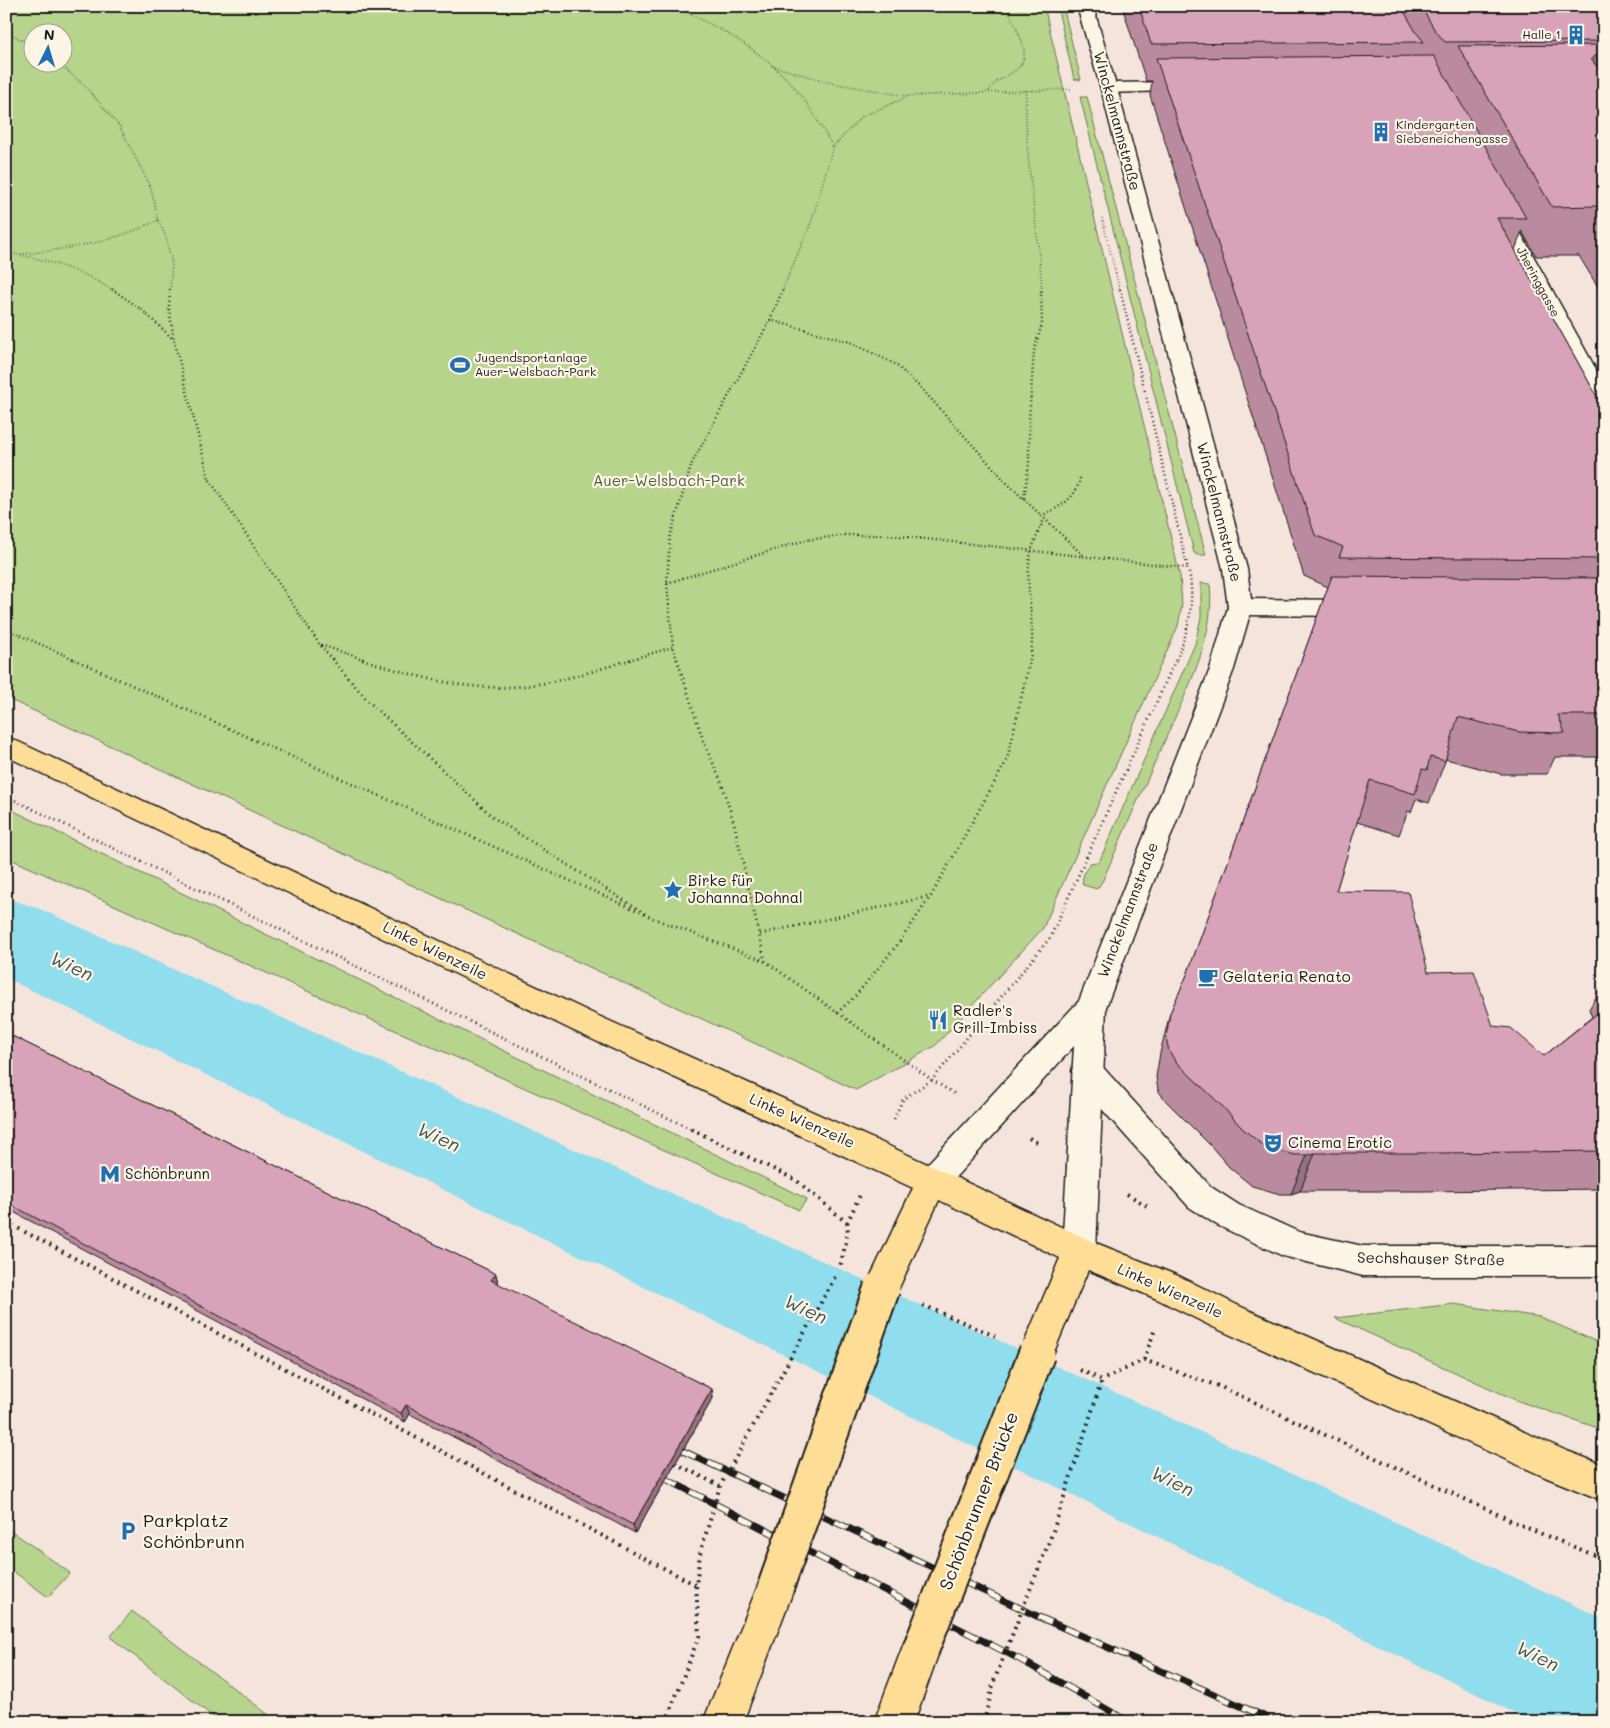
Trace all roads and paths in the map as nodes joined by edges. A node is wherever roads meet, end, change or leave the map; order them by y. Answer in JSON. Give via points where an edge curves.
{"nodes":[{"id":1,"x":673,"y":6,"type":"edge"},
{"id":2,"x":1008,"y":6,"type":"edge"},
{"id":3,"x":1085,"y":6,"type":"edge"},
{"id":4,"x":6,"y":31,"type":"edge"},
{"id":5,"x":22,"y":40,"type":"edge"},
{"id":6,"x":772,"y":66,"type":"junction"},
{"id":7,"x":69,"y":72,"type":"edge"},
{"id":8,"x":1068,"y":80,"type":"dead end"},
{"id":9,"x":1203,"y":87,"type":"edge"},
{"id":10,"x":1109,"y":88,"type":"junction"},
{"id":11,"x":1071,"y":89,"type":"junction"},
{"id":12,"x":1026,"y":90,"type":"junction"},
{"id":13,"x":989,"y":91,"type":"junction"},
{"id":14,"x":909,"y":96,"type":"junction"},
{"id":15,"x":833,"y":147,"type":"junction"},
{"id":16,"x":1491,"y":196,"type":"edge"},
{"id":17,"x":1101,"y":214,"type":"dead end"},
{"id":18,"x":158,"y":220,"type":"junction"},
{"id":19,"x":6,"y":254,"type":"edge"},
{"id":20,"x":19,"y":254,"type":"junction"},
{"id":21,"x":770,"y":320,"type":"junction"},
{"id":22,"x":174,"y":340,"type":"junction"},
{"id":23,"x":1604,"y":404,"type":"edge"},
{"id":24,"x":1080,"y":478,"type":"dead end"},
{"id":25,"x":1024,"y":498,"type":"junction"},
{"id":26,"x":1041,"y":516,"type":"junction"},
{"id":27,"x":1044,"y":519,"type":"junction"},
{"id":28,"x":1031,"y":552,"type":"junction"},
{"id":29,"x":1085,"y":557,"type":"junction"},
{"id":30,"x":1188,"y":568,"type":"junction"},
{"id":31,"x":1235,"y":569,"type":"junction"},
{"id":32,"x":668,"y":583,"type":"junction"},
{"id":33,"x":1240,"y":607,"type":"junction"},
{"id":34,"x":1378,"y":608,"type":"edge"},
{"id":35,"x":6,"y":629,"type":"edge"},
{"id":36,"x":320,"y":645,"type":"junction"},
{"id":37,"x":673,"y":647,"type":"junction"},
{"id":38,"x":6,"y":745,"type":"edge"},
{"id":39,"x":6,"y":796,"type":"edge"},
{"id":40,"x":931,"y":896,"type":"junction"},
{"id":41,"x":650,"y":917,"type":"junction"},
{"id":42,"x":760,"y":934,"type":"junction"},
{"id":43,"x":764,"y":961,"type":"junction"},
{"id":44,"x":1091,"y":1006,"type":"junction"},
{"id":45,"x":837,"y":1013,"type":"junction"},
{"id":46,"x":1087,"y":1071,"type":"junction"},
{"id":47,"x":932,"y":1181,"type":"junction"},
{"id":48,"x":6,"y":1222,"type":"edge"},
{"id":49,"x":1079,"y":1251,"type":"junction"},
{"id":50,"x":1604,"y":1261,"type":"edge"},
{"id":51,"x":882,"y":1288,"type":"junction"},
{"id":52,"x":1043,"y":1340,"type":"junction"},
{"id":53,"x":1102,"y":1380,"type":"junction"},
{"id":54,"x":675,"y":1463,"type":"edge"},
{"id":55,"x":1604,"y":1483,"type":"edge"},
{"id":56,"x":720,"y":1486,"type":"junction"},
{"id":57,"x":1604,"y":1559,"type":"edge"},
{"id":58,"x":696,"y":1585,"type":"junction"},
{"id":59,"x":666,"y":1722,"type":"edge"},
{"id":60,"x":723,"y":1722,"type":"edge"},
{"id":61,"x":894,"y":1722,"type":"edge"},
{"id":62,"x":984,"y":1722,"type":"edge"}],
"edges":[{"from":1,"to":6,"type":"path","via":[[708,21]]},
{"from":2,"to":13,"type":"path","via":[[1024,45],[1024,56],[1020,67],[992,85]]},
{"from":3,"to":10,"type":"main road","name":"Winckelmannstraße"},
{"from":4,"to":5,"type":"path"},
{"from":6,"to":14,"type":"path","via":[[832,83]]},
{"from":6,"to":15,"type":"path","via":[[798,92]]},
{"from":7,"to":18,"type":"path","via":[[120,127],[151,188]]},
{"from":8,"to":11,"type":"path"},
{"from":9,"to":10,"type":"main road"},
{"from":10,"to":11,"type":"path"},
{"from":10,"to":31,"type":"main road","name":"Winckelmannstraße"},
{"from":11,"to":12,"type":"path"},
{"from":12,"to":13,"type":"path"},
{"from":12,"to":25,"type":"path","via":[[1025,120],[1039,242],[1042,324],[1034,351],[1029,463]]},
{"from":13,"to":14,"type":"path"},
{"from":14,"to":15,"type":"path","via":[[860,117]]},
{"from":15,"to":21,"type":"path","via":[[812,220]]},
{"from":16,"to":23,"type":"main road","name":"Jheringgasse"},
{"from":17,"to":30,"type":"path"},
{"from":18,"to":20,"type":"path","via":[[96,243]]},
{"from":18,"to":22,"type":"path","via":[[172,264],[169,308]]},
{"from":19,"to":20,"type":"path"},
{"from":20,"to":22,"type":"path","via":[[57,264],[121,294]]},
{"from":21,"to":25,"type":"path","via":[[835,337],[866,348],[895,364],[926,391],[962,435]]},
{"from":21,"to":32,"type":"path","via":[[692,463],[670,537]]},
{"from":22,"to":36,"type":"path","via":[[209,479]]},
{"from":24,"to":26,"type":"path","via":[[1075,495]]},
{"from":25,"to":26,"type":"path"},
{"from":26,"to":27,"type":"path"},
{"from":27,"to":28,"type":"path"},
{"from":27,"to":29,"type":"path"},
{"from":28,"to":29,"type":"path"},
{"from":28,"to":32,"type":"path","via":[[890,535],[845,535],[806,540]]},
{"from":28,"to":40,"type":"path","via":[[1032,649],[1007,760]]},
{"from":29,"to":30,"type":"path"},
{"from":30,"to":31,"type":"path"},
{"from":30,"to":45,"type":"path","via":[[1192,598],[1191,621],[1186,637],[1050,938],[932,1080]]},
{"from":31,"to":33,"type":"main road","name":"Winckelmannstraße"},
{"from":32,"to":37,"type":"path"},
{"from":33,"to":34,"type":"main road"},
{"from":33,"to":44,"type":"main road","name":"Winckelmannstraße","via":[[1222,669]]},
{"from":35,"to":41,"type":"path"},
{"from":36,"to":37,"type":"path","via":[[419,677],[502,687],[579,675]]},
{"from":36,"to":41,"type":"path","via":[[368,701],[494,818]]},
{"from":37,"to":42,"type":"path","via":[[734,823]]},
{"from":38,"to":47,"type":"main road","name":"Linke Wienzeile","via":[[583,1022]]},
{"from":39,"to":56,"type":"path","bridge":true,"via":[[796,1180],[847,1223],[848,1233],[839,1270]]},
{"from":40,"to":42,"type":"path"},
{"from":40,"to":45,"type":"path","via":[[898,944]]},
{"from":41,"to":43,"type":"path"},
{"from":42,"to":43,"type":"path"},
{"from":43,"to":45,"type":"path"},
{"from":44,"to":46,"type":"main road","name":"Winckelmannstraße"},
{"from":44,"to":47,"type":"main road","name":"Winckelmannstraße"},
{"from":46,"to":49,"type":"main road","name":"Winckelmannstraße"},
{"from":46,"to":50,"type":"main road","name":"Sechshauser Straße","via":[[1200,1197],[1228,1215],[1295,1246],[1363,1261]]},
{"from":47,"to":49,"type":"main road","name":"Linke Wienzeile"},
{"from":47,"to":51,"type":"main road"},
{"from":48,"to":58,"type":"path"},
{"from":49,"to":52,"type":"main road","name":"Schönbrunner Brücke"},
{"from":49,"to":55,"type":"main road","name":"Linke Wienzeile","via":[[1169,1288],[1225,1316]]},
{"from":51,"to":52,"type":"path"},
{"from":51,"to":60,"type":"main road","bridge":true,"via":[[776,1586]]},
{"from":52,"to":53,"type":"path"},
{"from":52,"to":61,"type":"main road","name":"Schönbrunner Brücke","bridge":true},
{"from":53,"to":57,"type":"path","via":[[1144,1360],[1204,1381],[1532,1530]]},
{"from":53,"to":62,"type":"path","bridge":true,"via":[[1052,1534],[994,1681]]},
{"from":54,"to":56,"type":"path","bridge":true},
{"from":56,"to":58,"type":"path","bridge":true,"via":[[700,1554]]},
{"from":58,"to":59,"type":"path","via":[[699,1636]]}]}
